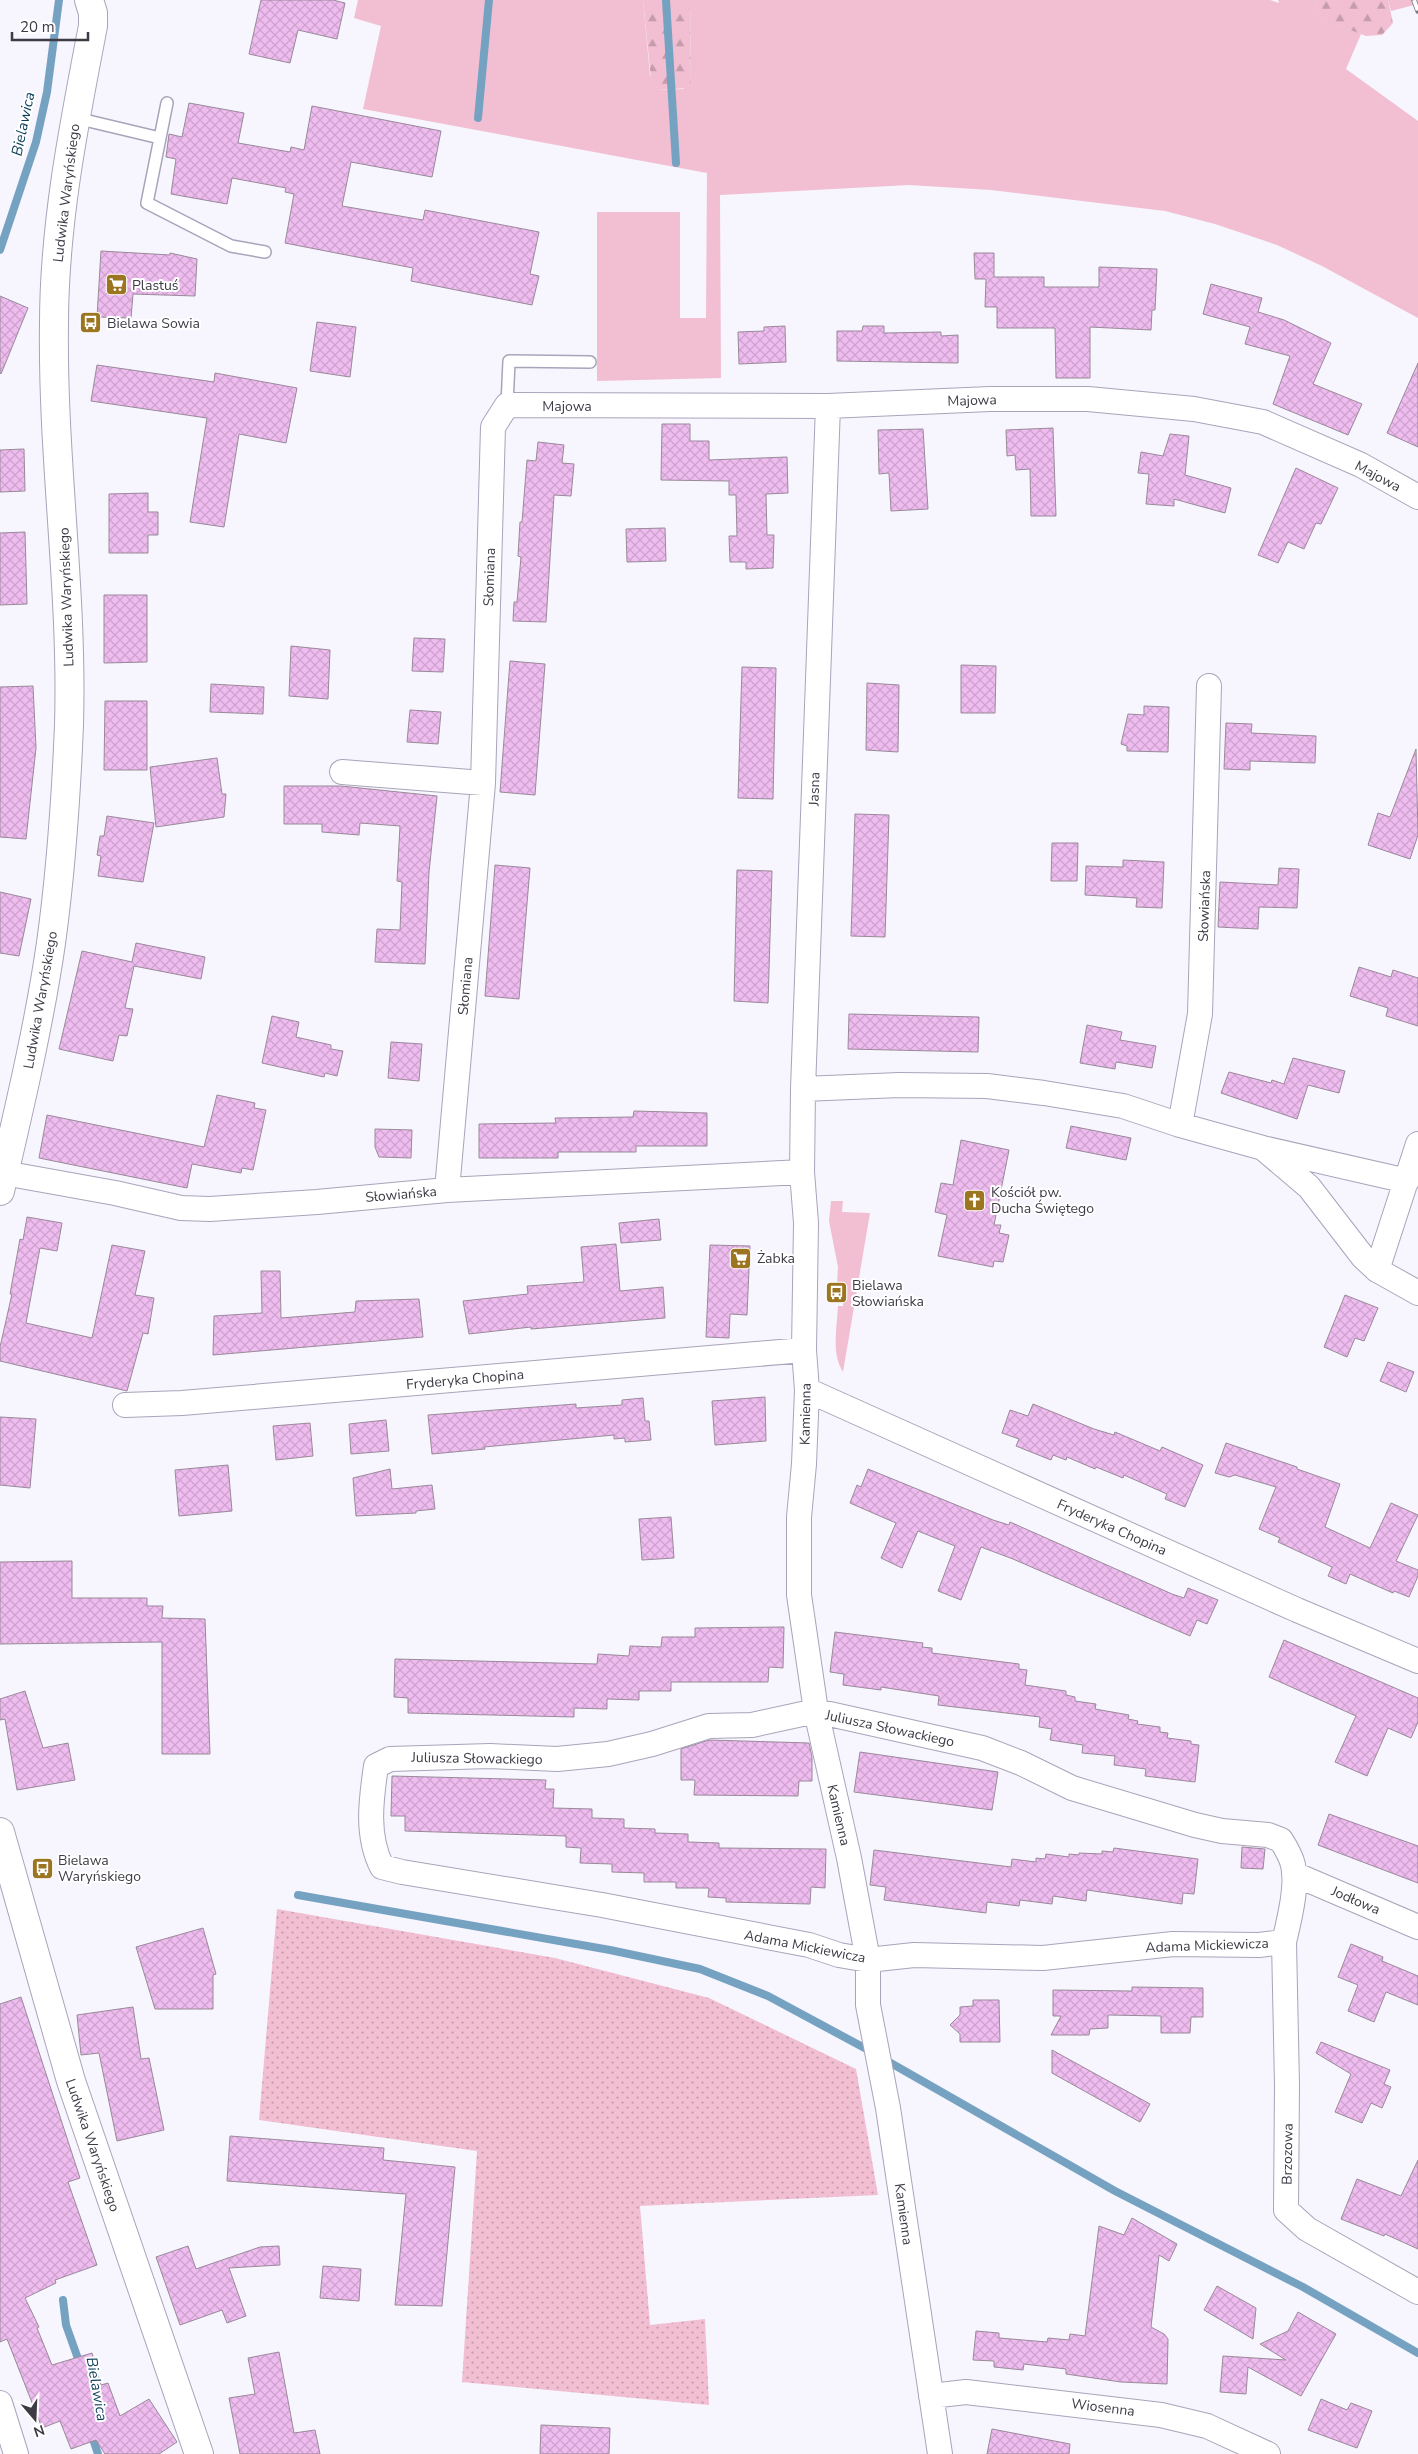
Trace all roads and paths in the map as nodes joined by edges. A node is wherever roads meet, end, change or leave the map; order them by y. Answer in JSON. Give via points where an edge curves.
{"nodes":[{"id":1,"x":89,"y":0,"type":"edge"},
{"id":2,"x":167,"y":103,"type":"dead end"},
{"id":3,"x":76,"y":118,"type":"junction"},
{"id":4,"x":160,"y":138,"type":"junction"},
{"id":5,"x":265,"y":252,"type":"dead end"},
{"id":6,"x":590,"y":362,"type":"dead end"},
{"id":7,"x":506,"y":405,"type":"junction"},
{"id":8,"x":828,"y":406,"type":"junction"},
{"id":9,"x":1418,"y":497,"type":"edge"},
{"id":10,"x":1209,"y":686,"type":"dead end"},
{"id":11,"x":342,"y":772,"type":"dead end"},
{"id":12,"x":483,"y":783,"type":"junction"},
{"id":13,"x":803,"y":1089,"type":"junction"},
{"id":14,"x":1180,"y":1125,"type":"junction"},
{"id":15,"x":1418,"y":1144,"type":"edge"},
{"id":16,"x":1263,"y":1148,"type":"junction"},
{"id":17,"x":802,"y":1172,"type":"junction"},
{"id":18,"x":1407,"y":1181,"type":"junction"},
{"id":19,"x":2,"y":1182,"type":"edge"},
{"id":20,"x":447,"y":1190,"type":"junction"},
{"id":21,"x":1377,"y":1270,"type":"junction"},
{"id":22,"x":1418,"y":1293,"type":"edge"},
{"id":23,"x":804,"y":1350,"type":"junction"},
{"id":24,"x":807,"y":1390,"type":"junction"},
{"id":25,"x":125,"y":1405,"type":"dead end"},
{"id":26,"x":1418,"y":1661,"type":"edge"},
{"id":27,"x":816,"y":1711,"type":"junction"},
{"id":28,"x":372,"y":1809,"type":"joint"},
{"id":29,"x":0,"y":1832,"type":"edge"},
{"id":30,"x":1294,"y":1874,"type":"junction"},
{"id":31,"x":1418,"y":1927,"type":"edge"},
{"id":32,"x":1284,"y":1942,"type":"junction"},
{"id":33,"x":868,"y":1960,"type":"junction"},
{"id":34,"x":1418,"y":2292,"type":"edge"},
{"id":35,"x":931,"y":2396,"type":"junction"},
{"id":36,"x":0,"y":2403,"type":"edge"},
{"id":37,"x":16,"y":2454,"type":"edge"},
{"id":38,"x":199,"y":2454,"type":"edge"},
{"id":39,"x":940,"y":2454,"type":"edge"},
{"id":40,"x":1268,"y":2454,"type":"edge"}],
"edges":[{"from":1,"to":3,"type":"main road","name":"Ludwika Waryńskiego","via":[[93,26]]},
{"from":2,"to":4,"type":"lane"},
{"from":3,"to":4,"type":"lane"},
{"from":3,"to":19,"type":"main road","name":"Ludwika Waryńskiego","via":[[60,228],[54,325],[55,417],[69,649],[69,724],[62,838],[43,990]]},
{"from":4,"to":5,"type":"lane","via":[[147,203],[231,246]]},
{"from":6,"to":7,"type":"lane","via":[[509,361]]},
{"from":7,"to":8,"type":"street","name":"Majowa"},
{"from":7,"to":12,"type":"street","name":"Słomiana","via":[[493,427]]},
{"from":8,"to":9,"type":"street","name":"Majowa","via":[[1088,398],[1194,409],[1263,422],[1360,465]]},
{"from":8,"to":13,"type":"street","name":"Jasna"},
{"from":10,"to":14,"type":"street","name":"Słowiańska","via":[[1200,1014]]},
{"from":11,"to":12,"type":"street"},
{"from":12,"to":20,"type":"street","name":"Słomiana"},
{"from":13,"to":14,"type":"street","via":[[987,1086],[1123,1106]]},
{"from":13,"to":17,"type":"street","name":"Jasna"},
{"from":14,"to":16,"type":"street"},
{"from":15,"to":18,"type":"street"},
{"from":16,"to":18,"type":"street"},
{"from":16,"to":21,"type":"street","via":[[1309,1187],[1363,1257]]},
{"from":17,"to":20,"type":"street","name":"Słowiańska"},
{"from":17,"to":23,"type":"street","name":"Kamienna","via":[[806,1223]]},
{"from":18,"to":21,"type":"street"},
{"from":19,"to":20,"type":"street","name":"Słowiańska","via":[[115,1193],[181,1208],[210,1209]]},
{"from":21,"to":22,"type":"street"},
{"from":23,"to":24,"type":"street","name":"Kamienna"},
{"from":23,"to":25,"type":"street","name":"Fryderyka Chopina","via":[[182,1403]]},
{"from":24,"to":26,"type":"street","name":"Fryderyka Chopina"},
{"from":24,"to":27,"type":"street","name":"Kamienna","via":[[799,1517],[799,1595]]},
{"from":27,"to":28,"type":"street","name":"Juliusza Słowackiego","via":[[752,1725],[708,1726],[608,1754],[557,1759],[490,1756],[390,1759],[376,1766]]},
{"from":27,"to":30,"type":"street","name":"Juliusza Słowackiego","via":[[982,1748],[1072,1788],[1195,1825],[1268,1835],[1281,1840],[1293,1864]]},
{"from":27,"to":33,"type":"street","name":"Kamienna"},
{"from":28,"to":33,"type":"street","name":"Adama Mickiewicza","via":[[371,1838],[382,1867],[602,1905],[809,1945]]},
{"from":29,"to":38,"type":"main road","name":"Ludwika Waryńskiego","via":[[70,2081]]},
{"from":30,"to":31,"type":"street","name":"Jodłowa"},
{"from":30,"to":32,"type":"street","name":"Adama Mickiewicza"},
{"from":32,"to":33,"type":"street","name":"Adama Mickiewicza","via":[[1259,1945],[1173,1944],[1043,1958],[914,1955]]},
{"from":32,"to":34,"type":"street","name":"Brzozowa","via":[[1288,2085],[1286,2210],[1307,2230]]},
{"from":33,"to":35,"type":"street","name":"Kamienna","via":[[868,2005],[888,2108]]},
{"from":35,"to":39,"type":"street","name":"Kamienna"},
{"from":35,"to":40,"type":"street","name":"Wiosenna","via":[[966,2392],[1161,2415],[1207,2426]]},
{"from":36,"to":37,"type":"street"}]}
